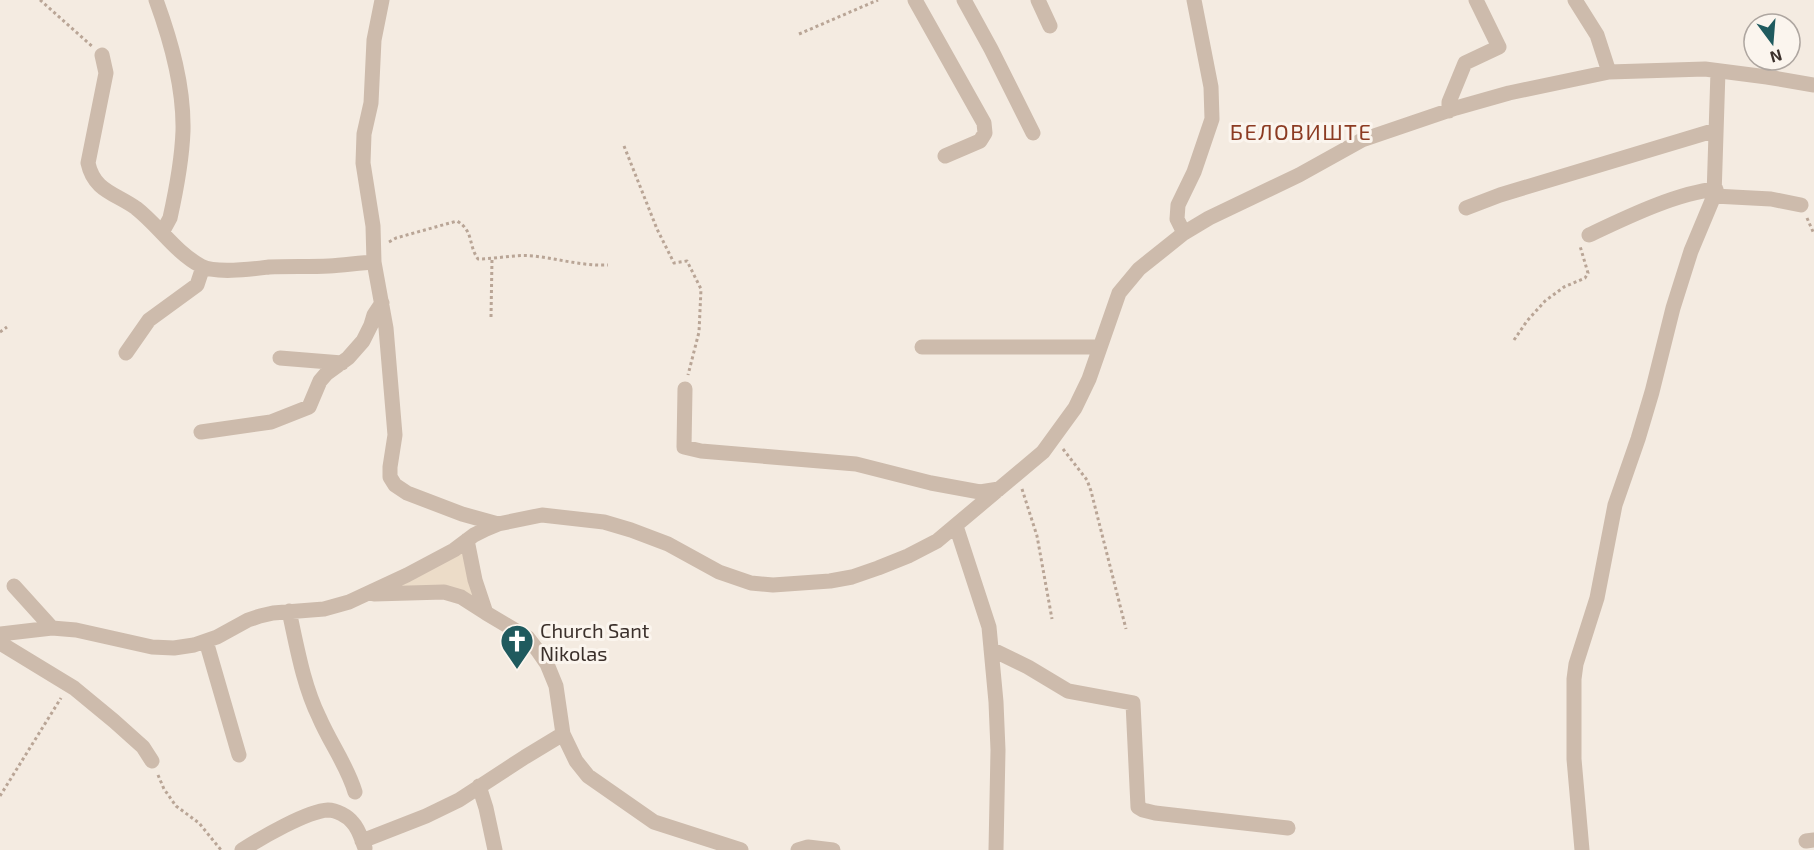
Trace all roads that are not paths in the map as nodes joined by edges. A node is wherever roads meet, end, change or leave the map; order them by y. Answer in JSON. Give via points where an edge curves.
{"nodes":[{"id":1,"x":156,"y":0,"type":"edge"},
{"id":2,"x":382,"y":0,"type":"edge"},
{"id":3,"x":915,"y":0,"type":"edge"},
{"id":4,"x":964,"y":0,"type":"edge"},
{"id":5,"x":1038,"y":0,"type":"edge"},
{"id":6,"x":1194,"y":0,"type":"edge"},
{"id":7,"x":1476,"y":0,"type":"edge"},
{"id":8,"x":1575,"y":0,"type":"edge"},
{"id":9,"x":1050,"y":26,"type":"dead end"},
{"id":10,"x":102,"y":55,"type":"road end"},
{"id":11,"x":1718,"y":71,"type":"junction"},
{"id":12,"x":1609,"y":72,"type":"junction"},
{"id":13,"x":1814,"y":85,"type":"edge"},
{"id":14,"x":1449,"y":111,"type":"junction"},
{"id":15,"x":1716,"y":130,"type":"junction"},
{"id":16,"x":1033,"y":133,"type":"dead end"},
{"id":17,"x":945,"y":156,"type":"dead end"},
{"id":18,"x":1715,"y":193,"type":"junction"},
{"id":19,"x":1801,"y":205,"type":"dead end"},
{"id":20,"x":1466,"y":208,"type":"dead end"},
{"id":21,"x":159,"y":229,"type":"junction"},
{"id":22,"x":1184,"y":233,"type":"junction"},
{"id":23,"x":1589,"y":235,"type":"road end"},
{"id":24,"x":375,"y":256,"type":"junction"},
{"id":25,"x":203,"y":267,"type":"junction"},
{"id":26,"x":382,"y":303,"type":"junction"},
{"id":27,"x":922,"y":347,"type":"dead end"},
{"id":28,"x":1100,"y":347,"type":"junction"},
{"id":29,"x":126,"y":353,"type":"dead end"},
{"id":30,"x":280,"y":357,"type":"dead end"},
{"id":31,"x":342,"y":363,"type":"junction"},
{"id":32,"x":685,"y":389,"type":"road end"},
{"id":33,"x":201,"y":432,"type":"dead end"},
{"id":34,"x":999,"y":489,"type":"junction"},
{"id":35,"x":498,"y":524,"type":"junction"},
{"id":36,"x":956,"y":526,"type":"junction"},
{"id":37,"x":467,"y":540,"type":"junction"},
{"id":38,"x":14,"y":586,"type":"dead end"},
{"id":39,"x":368,"y":594,"type":"junction"},
{"id":40,"x":289,"y":611,"type":"junction"},
{"id":41,"x":486,"y":613,"type":"junction"},
{"id":42,"x":52,"y":628,"type":"junction"},
{"id":43,"x":0,"y":634,"type":"edge"},
{"id":44,"x":206,"y":641,"type":"junction"},
{"id":45,"x":0,"y":643,"type":"edge"},
{"id":46,"x":991,"y":649,"type":"junction"},
{"id":47,"x":563,"y":734,"type":"junction"},
{"id":48,"x":239,"y":754,"type":"dead end"},
{"id":49,"x":152,"y":761,"type":"road end"},
{"id":50,"x":479,"y":786,"type":"junction"},
{"id":51,"x":355,"y":792,"type":"dead end"},
{"id":52,"x":1288,"y":828,"type":"dead end"},
{"id":53,"x":364,"y":846,"type":"edge"},
{"id":54,"x":242,"y":850,"type":"edge"},
{"id":55,"x":495,"y":850,"type":"edge"},
{"id":56,"x":741,"y":850,"type":"edge"},
{"id":57,"x":798,"y":850,"type":"edge"},
{"id":58,"x":833,"y":850,"type":"edge"},
{"id":59,"x":996,"y":850,"type":"edge"},
{"id":60,"x":1582,"y":850,"type":"edge"}],
"edges":[{"from":1,"to":21,"type":"street","via":[[176,63],[183,131],[170,218],[164,229]]},
{"from":2,"to":24,"type":"street","via":[[374,40],[363,163]]},
{"from":3,"to":17,"type":"street","via":[[984,123],[985,133],[980,141]]},
{"from":4,"to":16,"type":"street"},
{"from":5,"to":9,"type":"street"},
{"from":6,"to":22,"type":"street","via":[[1211,87],[1212,119],[1178,205]]},
{"from":7,"to":14,"type":"street","via":[[1499,47],[1465,63]]},
{"from":8,"to":12,"type":"street","via":[[1597,35]]},
{"from":10,"to":21,"type":"street","via":[[106,73],[88,163],[91,174],[108,192]]},
{"from":11,"to":12,"type":"street"},
{"from":11,"to":13,"type":"street"},
{"from":11,"to":15,"type":"street"},
{"from":12,"to":14,"type":"street","via":[[1509,93]]},
{"from":14,"to":22,"type":"street","via":[[1362,140]]},
{"from":15,"to":18,"type":"street"},
{"from":15,"to":20,"type":"street"},
{"from":18,"to":19,"type":"street"},
{"from":18,"to":23,"type":"street","via":[[1699,190]]},
{"from":18,"to":60,"type":"street","via":[[1690,251],[1652,392],[1615,504],[1597,598],[1576,664],[1574,759]]},
{"from":21,"to":25,"type":"street"},
{"from":22,"to":28,"type":"street","via":[[1125,284]]},
{"from":24,"to":25,"type":"street","via":[[329,266],[246,270]]},
{"from":24,"to":26,"type":"street"},
{"from":25,"to":29,"type":"street","via":[[197,285],[149,320]]},
{"from":26,"to":31,"type":"street","via":[[363,341]]},
{"from":26,"to":35,"type":"street","via":[[395,435],[390,477],[407,493]]},
{"from":27,"to":28,"type":"street"},
{"from":28,"to":34,"type":"street","via":[[1075,408],[1055,437]]},
{"from":30,"to":31,"type":"street"},
{"from":31,"to":33,"type":"street","via":[[320,381],[309,407],[271,422]]},
{"from":32,"to":34,"type":"street","via":[[684,447],[856,464],[980,492]]},
{"from":34,"to":36,"type":"street"},
{"from":35,"to":36,"type":"street","via":[[542,515],[604,522],[668,544],[735,579],[773,585],[830,581],[861,574],[922,549]]},
{"from":35,"to":37,"type":"street"},
{"from":36,"to":46,"type":"street","via":[[989,627]]},
{"from":37,"to":39,"type":"street"},
{"from":37,"to":41,"type":"street"},
{"from":38,"to":42,"type":"street"},
{"from":39,"to":40,"type":"street","via":[[324,609]]},
{"from":39,"to":41,"type":"street","via":[[444,592],[461,597]]},
{"from":40,"to":44,"type":"street","via":[[248,620]]},
{"from":40,"to":51,"type":"street","via":[[308,692]]},
{"from":41,"to":47,"type":"street","via":[[528,638],[538,651],[556,686]]},
{"from":42,"to":43,"type":"street"},
{"from":42,"to":44,"type":"street","via":[[174,648]]},
{"from":44,"to":48,"type":"street"},
{"from":45,"to":49,"type":"street","via":[[69,686],[143,747]]},
{"from":46,"to":52,"type":"street","via":[[1068,691],[1133,703],[1138,807],[1155,813]]},
{"from":46,"to":59,"type":"street","via":[[998,750]]},
{"from":47,"to":50,"type":"street"},
{"from":47,"to":56,"type":"street","via":[[588,776],[654,822]]},
{"from":50,"to":53,"type":"street","via":[[459,800]]},
{"from":50,"to":55,"type":"street"},
{"from":53,"to":54,"type":"street","via":[[353,823],[330,810],[310,814]]},
{"from":57,"to":58,"type":"street","via":[[808,846]]}]}
